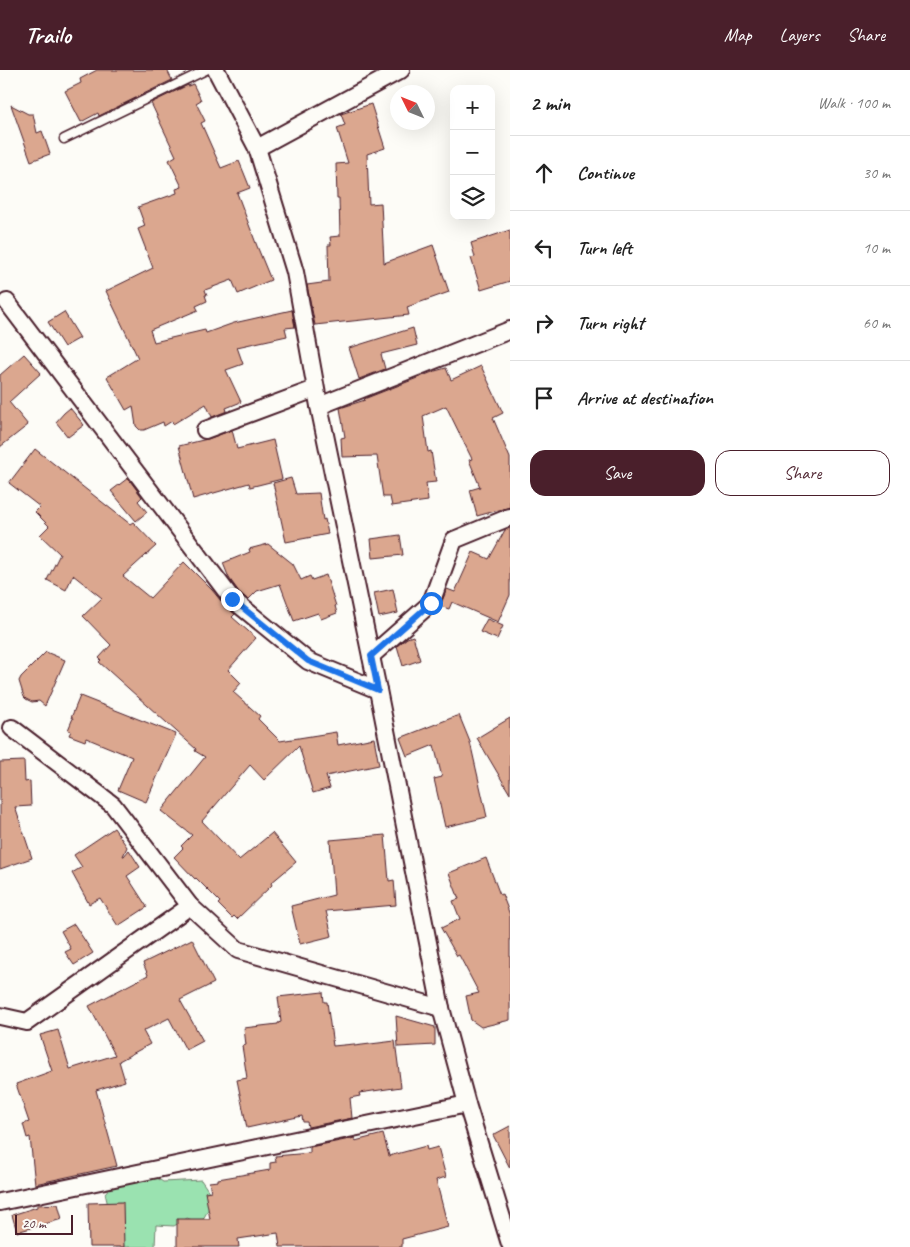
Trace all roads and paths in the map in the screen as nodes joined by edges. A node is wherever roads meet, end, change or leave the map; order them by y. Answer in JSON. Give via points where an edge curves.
{"nodes":[{"id":1,"x":206,"y":70,"type":"edge"},
{"id":2,"x":216,"y":70,"type":"edge"},
{"id":3,"x":401,"y":70,"type":"edge"},
{"id":4,"x":64,"y":139,"type":"dead end"},
{"id":5,"x":257,"y":148,"type":"junction"},
{"id":6,"x":7,"y":302,"type":"dead end"},
{"id":7,"x":510,"y":330,"type":"edge"},
{"id":8,"x":316,"y":389,"type":"junction"},
{"id":9,"x":319,"y":406,"type":"junction"},
{"id":10,"x":205,"y":430,"type":"dead end"},
{"id":11,"x":510,"y":517,"type":"edge"},
{"id":12,"x":371,"y":656,"type":"junction"},
{"id":13,"x":378,"y":690,"type":"junction"},
{"id":14,"x":12,"y":728,"type":"dead end"},
{"id":15,"x":190,"y":906,"type":"junction"},
{"id":16,"x":441,"y":1008,"type":"junction"},
{"id":17,"x":0,"y":1016,"type":"edge"},
{"id":18,"x":466,"y":1104,"type":"junction"},
{"id":19,"x":0,"y":1202,"type":"edge"},
{"id":20,"x":510,"y":1244,"type":"edge"}],
"edges":[{"from":1,"to":4,"type":"lane"},
{"from":2,"to":5,"type":"street"},
{"from":3,"to":5,"type":"street"},
{"from":5,"to":8,"type":"street","via":[[295,272]]},
{"from":6,"to":13,"type":"street","via":[[232,599],[308,661]]},
{"from":7,"to":9,"type":"street"},
{"from":8,"to":9,"type":"street"},
{"from":8,"to":10,"type":"street"},
{"from":9,"to":12,"type":"street"},
{"from":11,"to":12,"type":"street","via":[[454,540],[431,603]]},
{"from":12,"to":13,"type":"street"},
{"from":13,"to":16,"type":"street"},
{"from":14,"to":15,"type":"street","via":[[113,805]]},
{"from":15,"to":16,"type":"street","via":[[238,950]]},
{"from":15,"to":17,"type":"street","via":[[27,1022]]},
{"from":16,"to":18,"type":"street"},
{"from":18,"to":19,"type":"street"},
{"from":18,"to":20,"type":"street"}]}
